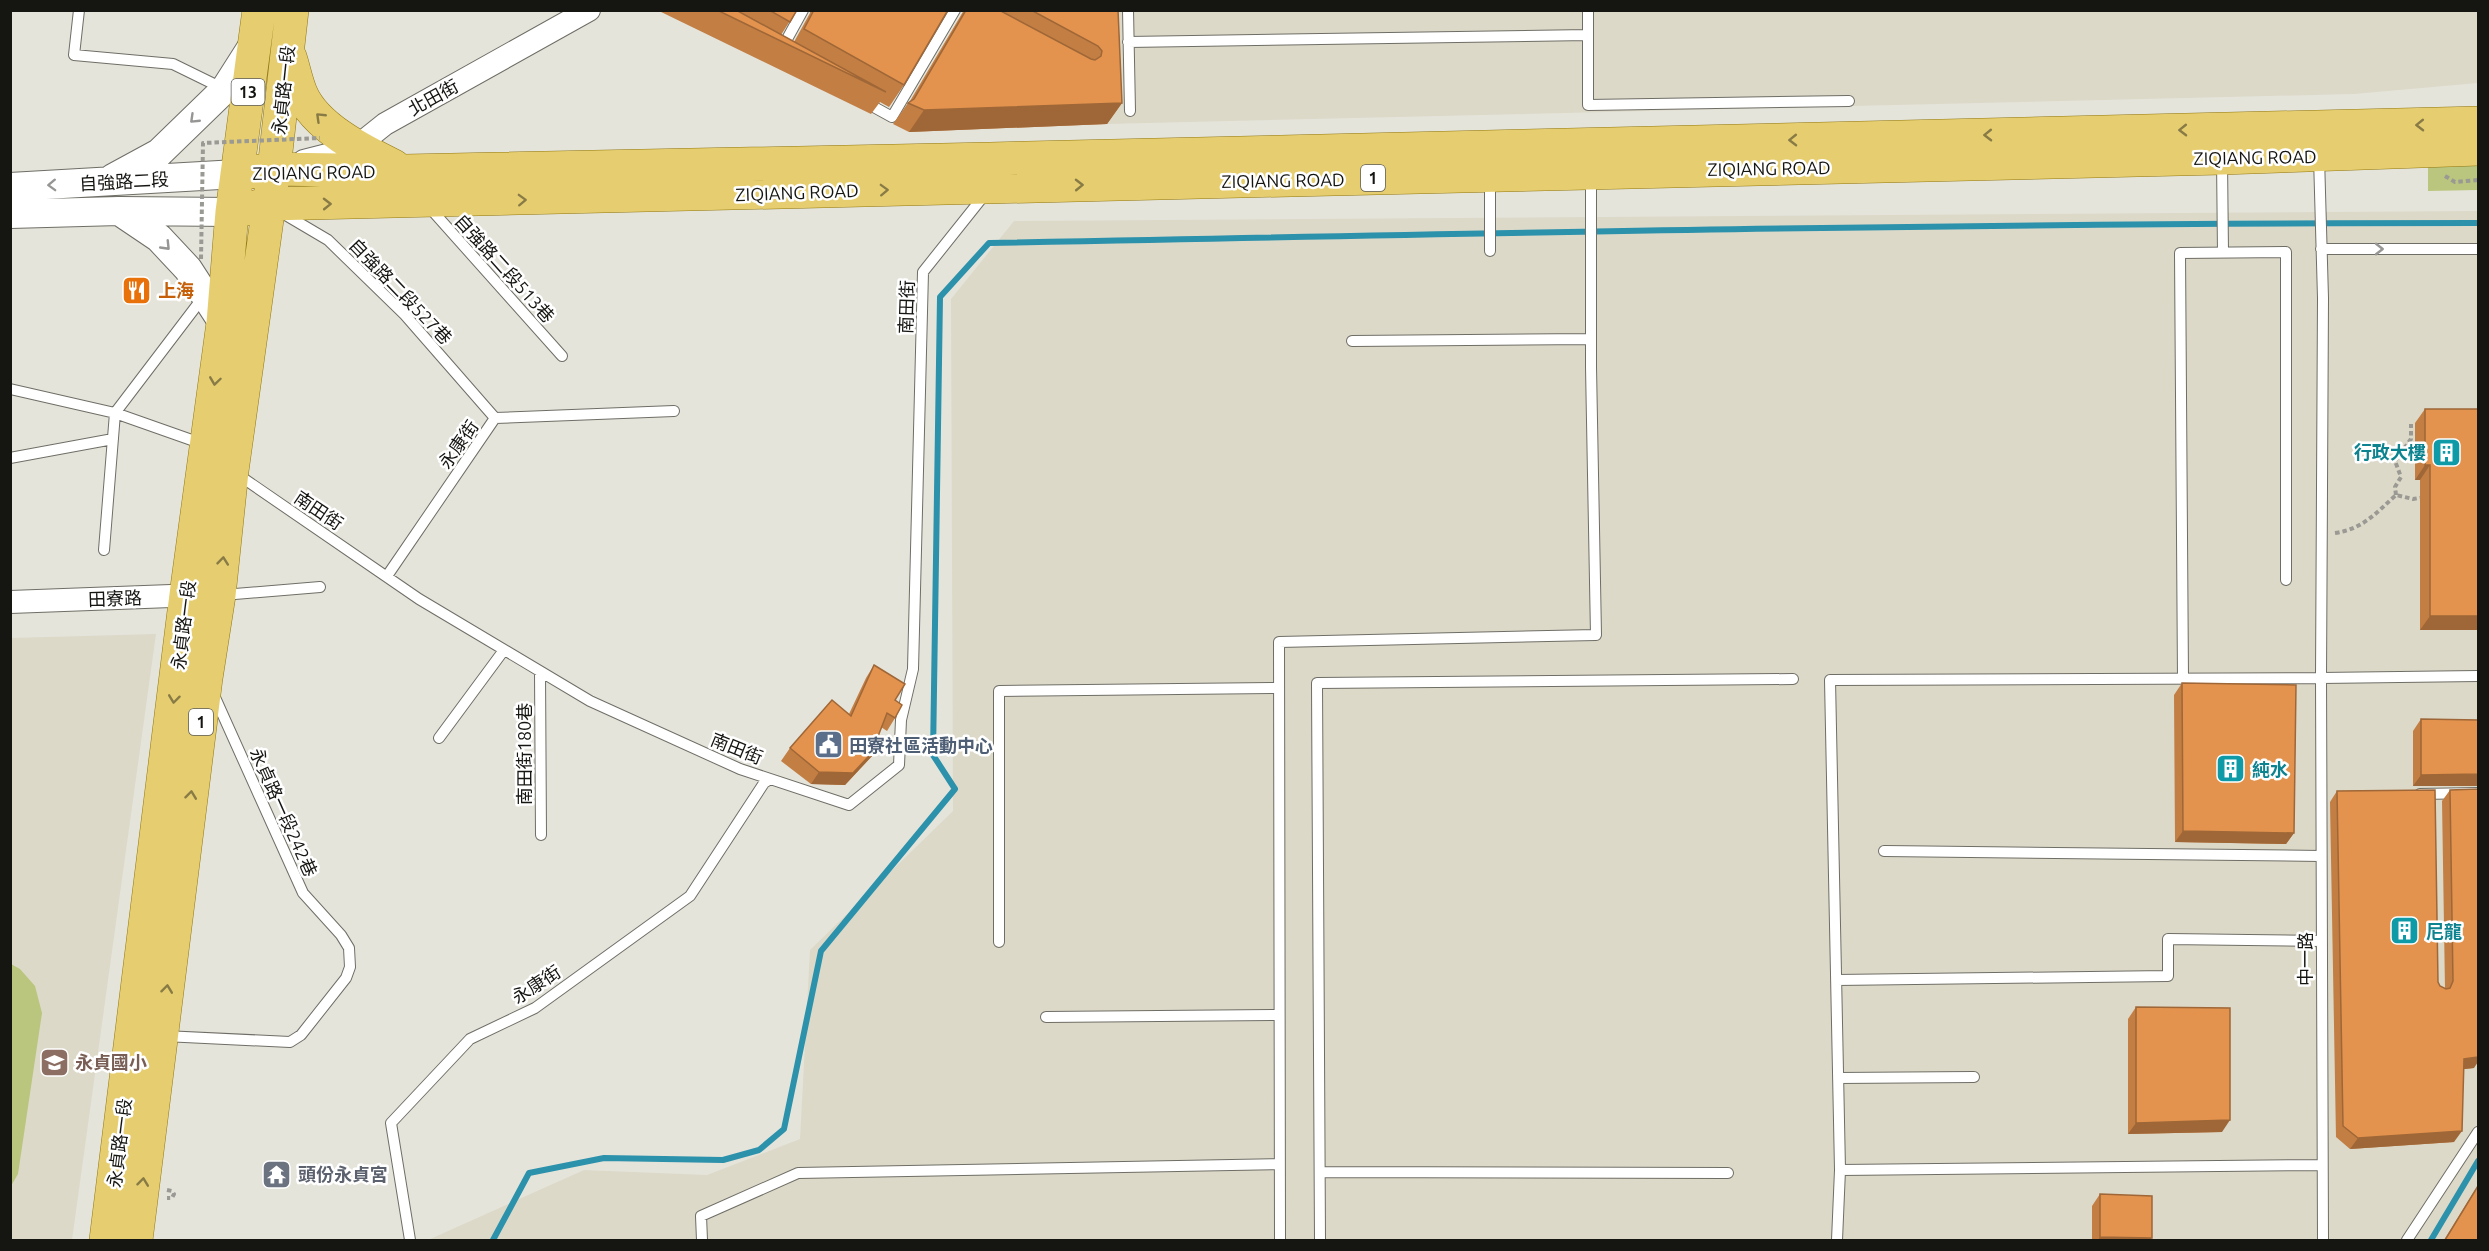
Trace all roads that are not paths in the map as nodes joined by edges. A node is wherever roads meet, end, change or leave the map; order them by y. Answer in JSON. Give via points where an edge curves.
{"nodes":[{"id":1,"x":79,"y":10,"type":"edge"},
{"id":2,"x":292,"y":10,"type":"edge"},
{"id":3,"x":589,"y":10,"type":"edge"},
{"id":4,"x":803,"y":10,"type":"edge"},
{"id":5,"x":1128,"y":10,"type":"edge"},
{"id":6,"x":1588,"y":10,"type":"edge"},
{"id":7,"x":960,"y":12,"type":"edge"},
{"id":8,"x":258,"y":26,"type":"edge"},
{"id":9,"x":1588,"y":35,"type":"junction"},
{"id":10,"x":1128,"y":42,"type":"junction"},
{"id":11,"x":287,"y":48,"type":"junction"},
{"id":12,"x":789,"y":60,"type":"edge"},
{"id":13,"x":225,"y":89,"type":"junction"},
{"id":14,"x":850,"y":94,"type":"dead end"},
{"id":15,"x":1849,"y":101,"type":"dead end"},
{"id":16,"x":1130,"y":111,"type":"dead end"},
{"id":17,"x":2478,"y":123,"type":"edge"},
{"id":18,"x":2318,"y":141,"type":"junction"},
{"id":19,"x":2221,"y":144,"type":"junction"},
{"id":20,"x":355,"y":148,"type":"junction"},
{"id":21,"x":2478,"y":150,"type":"edge"},
{"id":22,"x":1589,"y":159,"type":"junction"},
{"id":23,"x":274,"y":169,"type":"junction"},
{"id":24,"x":1489,"y":170,"type":"junction"},
{"id":25,"x":404,"y":171,"type":"junction"},
{"id":26,"x":990,"y":173,"type":"junction"},
{"id":27,"x":237,"y":174,"type":"junction"},
{"id":28,"x":104,"y":183,"type":"junction"},
{"id":29,"x":10,"y":187,"type":"edge"},
{"id":30,"x":424,"y":202,"type":"junction"},
{"id":31,"x":268,"y":204,"type":"junction"},
{"id":32,"x":119,"y":211,"type":"junction"},
{"id":33,"x":232,"y":212,"type":"junction"},
{"id":34,"x":10,"y":214,"type":"edge"},
{"id":35,"x":2478,"y":249,"type":"edge"},
{"id":36,"x":1490,"y":251,"type":"dead end"},
{"id":37,"x":2321,"y":251,"type":"junction"},
{"id":38,"x":2223,"y":253,"type":"junction"},
{"id":39,"x":206,"y":294,"type":"junction"},
{"id":40,"x":223,"y":323,"type":"junction"},
{"id":41,"x":1591,"y":339,"type":"junction"},
{"id":42,"x":1353,"y":341,"type":"dead end"},
{"id":43,"x":562,"y":356,"type":"dead end"},
{"id":44,"x":10,"y":389,"type":"edge"},
{"id":45,"x":674,"y":411,"type":"dead end"},
{"id":46,"x":115,"y":412,"type":"junction"},
{"id":47,"x":495,"y":418,"type":"junction"},
{"id":48,"x":113,"y":439,"type":"junction"},
{"id":49,"x":206,"y":445,"type":"junction"},
{"id":50,"x":10,"y":458,"type":"edge"},
{"id":51,"x":232,"y":471,"type":"junction"},
{"id":52,"x":104,"y":550,"type":"dead end"},
{"id":53,"x":387,"y":576,"type":"junction"},
{"id":54,"x":2286,"y":580,"type":"dead end"},
{"id":55,"x":320,"y":587,"type":"dead end"},
{"id":56,"x":219,"y":595,"type":"junction"},
{"id":57,"x":186,"y":596,"type":"junction"},
{"id":58,"x":10,"y":602,"type":"edge"},
{"id":59,"x":504,"y":650,"type":"junction"},
{"id":60,"x":540,"y":672,"type":"junction"},
{"id":61,"x":2478,"y":676,"type":"edge"},
{"id":62,"x":206,"y":678,"type":"junction"},
{"id":63,"x":2321,"y":678,"type":"junction"},
{"id":64,"x":1793,"y":679,"type":"dead end"},
{"id":65,"x":2183,"y":679,"type":"junction"},
{"id":66,"x":1279,"y":688,"type":"junction"},
{"id":67,"x":439,"y":738,"type":"dead end"},
{"id":68,"x":770,"y":779,"type":"junction"},
{"id":69,"x":2412,"y":794,"type":"edge"},
{"id":70,"x":2434,"y":794,"type":"junction"},
{"id":71,"x":2478,"y":794,"type":"edge"},
{"id":72,"x":2435,"y":805,"type":"edge"},
{"id":73,"x":541,"y":835,"type":"dead end"},
{"id":74,"x":1884,"y":851,"type":"dead end"},
{"id":75,"x":2321,"y":855,"type":"junction"},
{"id":76,"x":165,"y":888,"type":"junction"},
{"id":77,"x":2321,"y":941,"type":"junction"},
{"id":78,"x":999,"y":942,"type":"dead end"},
{"id":79,"x":1836,"y":980,"type":"junction"},
{"id":80,"x":1279,"y":1015,"type":"junction"},
{"id":81,"x":1046,"y":1017,"type":"dead end"},
{"id":82,"x":161,"y":1036,"type":"junction"},
{"id":83,"x":1974,"y":1077,"type":"dead end"},
{"id":84,"x":1838,"y":1078,"type":"junction"},
{"id":85,"x":2478,"y":1132,"type":"edge"},
{"id":86,"x":1279,"y":1164,"type":"junction"},
{"id":87,"x":2321,"y":1165,"type":"junction"},
{"id":88,"x":1840,"y":1170,"type":"junction"},
{"id":89,"x":1320,"y":1172,"type":"junction"},
{"id":90,"x":1728,"y":1173,"type":"dead end"},
{"id":91,"x":106,"y":1240,"type":"edge"},
{"id":92,"x":136,"y":1240,"type":"edge"},
{"id":93,"x":410,"y":1240,"type":"edge"},
{"id":94,"x":702,"y":1240,"type":"edge"},
{"id":95,"x":1280,"y":1240,"type":"edge"},
{"id":96,"x":1320,"y":1240,"type":"edge"},
{"id":97,"x":1837,"y":1240,"type":"edge"},
{"id":98,"x":2323,"y":1240,"type":"edge"},
{"id":99,"x":2407,"y":1240,"type":"edge"}],
"edges":[{"from":1,"to":13,"type":"lane","via":[[74,55],[173,64]]},
{"from":2,"to":11,"type":"main road","name":"永貞路一段","number":"13"},
{"from":3,"to":20,"type":"street","name":"北田街","via":[[385,124]]},
{"from":4,"to":12,"type":"lane","via":[[773,51]]},
{"from":5,"to":10,"type":"lane"},
{"from":6,"to":9,"type":"lane"},
{"from":7,"to":14,"type":"lane","via":[[892,117]]},
{"from":8,"to":13,"type":"street"},
{"from":8,"to":27,"type":"main road","name":"永貞路一段","number":"13"},
{"from":9,"to":10,"type":"lane"},
{"from":9,"to":15,"type":"lane","via":[[1588,105]]},
{"from":10,"to":16,"type":"lane"},
{"from":20,"to":11,"type":"main road","one_way":true,"via":[[316,115],[302,95]]},
{"from":11,"to":23,"type":"main road","name":"永貞路一段","number":"13"},
{"from":13,"to":28,"type":"street","one_way":true,"via":[[159,153]]},
{"from":17,"to":18,"type":"main road","name":"ZIQIANG ROAD","number":"1","one_way":true},
{"from":18,"to":19,"type":"main road","name":"ZIQIANG ROAD","number":"1"},
{"from":18,"to":21,"type":"main road","name":"ZIQIANG ROAD","number":"1"},
{"from":18,"to":37,"type":"lane","name":"中一路"},
{"from":19,"to":22,"type":"main road","name":"ZIQIANG ROAD","number":"1"},
{"from":19,"to":38,"type":"lane"},
{"from":20,"to":23,"type":"street","name":"北田街"},
{"from":20,"to":25,"type":"main road"},
{"from":22,"to":24,"type":"main road","name":"ZIQIANG ROAD","number":"1"},
{"from":22,"to":41,"type":"lane"},
{"from":23,"to":25,"type":"main road","name":"ZIQIANG ROAD","number":"1"},
{"from":23,"to":27,"type":"main road","name":"ZIQIANG ROAD","number":"1"},
{"from":23,"to":31,"type":"main road","number":"13"},
{"from":24,"to":26,"type":"main road","name":"ZIQIANG ROAD","number":"1"},
{"from":24,"to":36,"type":"lane"},
{"from":25,"to":26,"type":"main road","name":"ZIQIANG ROAD","number":"1"},
{"from":30,"to":26,"type":"main road","name":"ZIQIANG ROAD","number":"1","one_way":true},
{"from":26,"to":68,"type":"lane","name":"南田街","via":[[923,272],[913,669],[901,720],[899,765],[849,805]]},
{"from":27,"to":28,"type":"street","name":"自強路二段"},
{"from":27,"to":33,"type":"main road","name":"永貞路一段","number":"1"},
{"from":28,"to":29,"type":"street","name":"自強路二段","one_way":true},
{"from":31,"to":30,"type":"main road","name":"ZIQIANG ROAD","number":"1","one_way":true},
{"from":30,"to":43,"type":"lane","name":"自強路二段513巷"},
{"from":31,"to":33,"type":"main road","name":"ZIQIANG ROAD","number":"1"},
{"from":31,"to":47,"type":"lane","name":"自強路二段527巷","via":[[328,240],[405,315]]},
{"from":31,"to":51,"type":"main road","name":"永貞路一段","number":"1"},
{"from":32,"to":33,"type":"street","name":"自強路二段"},
{"from":32,"to":34,"type":"street","name":"自強路二段"},
{"from":32,"to":39,"type":"street","one_way":true,"via":[[159,238]]},
{"from":33,"to":40,"type":"main road","name":"永貞路一段","number":"1"},
{"from":37,"to":35,"type":"lane","one_way":true},
{"from":37,"to":63,"type":"lane","name":"中一路"},
{"from":38,"to":54,"type":"lane","via":[[2286,252]]},
{"from":38,"to":65,"type":"lane","via":[[2180,253]]},
{"from":39,"to":40,"type":"street"},
{"from":39,"to":46,"type":"lane"},
{"from":40,"to":49,"type":"main road","name":"永貞路一段","number":"1","one_way":true},
{"from":41,"to":42,"type":"lane"},
{"from":41,"to":66,"type":"lane","via":[[1596,635],[1279,642]]},
{"from":44,"to":46,"type":"lane","name":"南田街"},
{"from":45,"to":47,"type":"lane","name":"永康街"},
{"from":46,"to":48,"type":"lane"},
{"from":46,"to":49,"type":"lane","name":"南田街"},
{"from":47,"to":53,"type":"lane","name":"永康街"},
{"from":48,"to":50,"type":"lane"},
{"from":48,"to":52,"type":"lane"},
{"from":49,"to":51,"type":"lane","name":"南田街"},
{"from":49,"to":57,"type":"main road","name":"永貞路一段","number":"1"},
{"from":51,"to":53,"type":"lane","name":"南田街"},
{"from":56,"to":51,"type":"main road","name":"永貞路一段","number":"1","one_way":true},
{"from":53,"to":59,"type":"lane","name":"南田街"},
{"from":55,"to":56,"type":"lane"},
{"from":56,"to":57,"type":"street","name":"田寮路"},
{"from":56,"to":62,"type":"main road","name":"永貞路一段","number":"1"},
{"from":57,"to":58,"type":"street","name":"田寮路"},
{"from":57,"to":76,"type":"main road","name":"永貞路一段","number":"1","one_way":true},
{"from":59,"to":60,"type":"lane","name":"南田街"},
{"from":59,"to":67,"type":"lane"},
{"from":60,"to":68,"type":"lane","name":"南田街","via":[[590,701]]},
{"from":60,"to":73,"type":"lane","name":"南田街180巷"},
{"from":61,"to":63,"type":"lane"},
{"from":76,"to":62,"type":"main road","name":"永貞路一段","number":"1","one_way":true},
{"from":62,"to":82,"type":"lane","name":"永貞路一段242巷","via":[[303,893],[341,935],[349,948],[350,967],[346,978],[301,1035],[290,1042]]},
{"from":63,"to":65,"type":"lane"},
{"from":63,"to":75,"type":"lane","name":"中一路","via":[[2327,795]]},
{"from":64,"to":89,"type":"lane","via":[[1317,683]]},
{"from":65,"to":79,"type":"lane","via":[[1830,680]]},
{"from":66,"to":78,"type":"lane","via":[[999,691]]},
{"from":66,"to":80,"type":"lane"},
{"from":68,"to":93,"type":"lane","name":"永康街","via":[[690,896],[535,1008],[470,1039],[391,1123]]},
{"from":69,"to":70,"type":"lane"},
{"from":70,"to":71,"type":"lane"},
{"from":70,"to":72,"type":"lane"},
{"from":74,"to":75,"type":"lane"},
{"from":75,"to":77,"type":"lane","name":"中一路"},
{"from":82,"to":76,"type":"main road","name":"永貞路一段","number":"1","one_way":true},
{"from":76,"to":91,"type":"main road","name":"永貞路一段","number":"1"},
{"from":77,"to":79,"type":"lane","via":[[2168,939],[2168,976]]},
{"from":77,"to":87,"type":"lane","name":"中一路"},
{"from":79,"to":84,"type":"lane"},
{"from":80,"to":81,"type":"lane"},
{"from":80,"to":86,"type":"lane"},
{"from":92,"to":82,"type":"main road","name":"永貞路一段","number":"1","one_way":true},
{"from":83,"to":84,"type":"lane"},
{"from":84,"to":88,"type":"lane"},
{"from":85,"to":99,"type":"lane"},
{"from":86,"to":94,"type":"lane","via":[[798,1173],[701,1216]]},
{"from":86,"to":95,"type":"lane"},
{"from":87,"to":88,"type":"lane"},
{"from":87,"to":98,"type":"lane","name":"中一路"},
{"from":88,"to":97,"type":"lane"},
{"from":89,"to":90,"type":"lane"},
{"from":89,"to":96,"type":"lane"}]}
